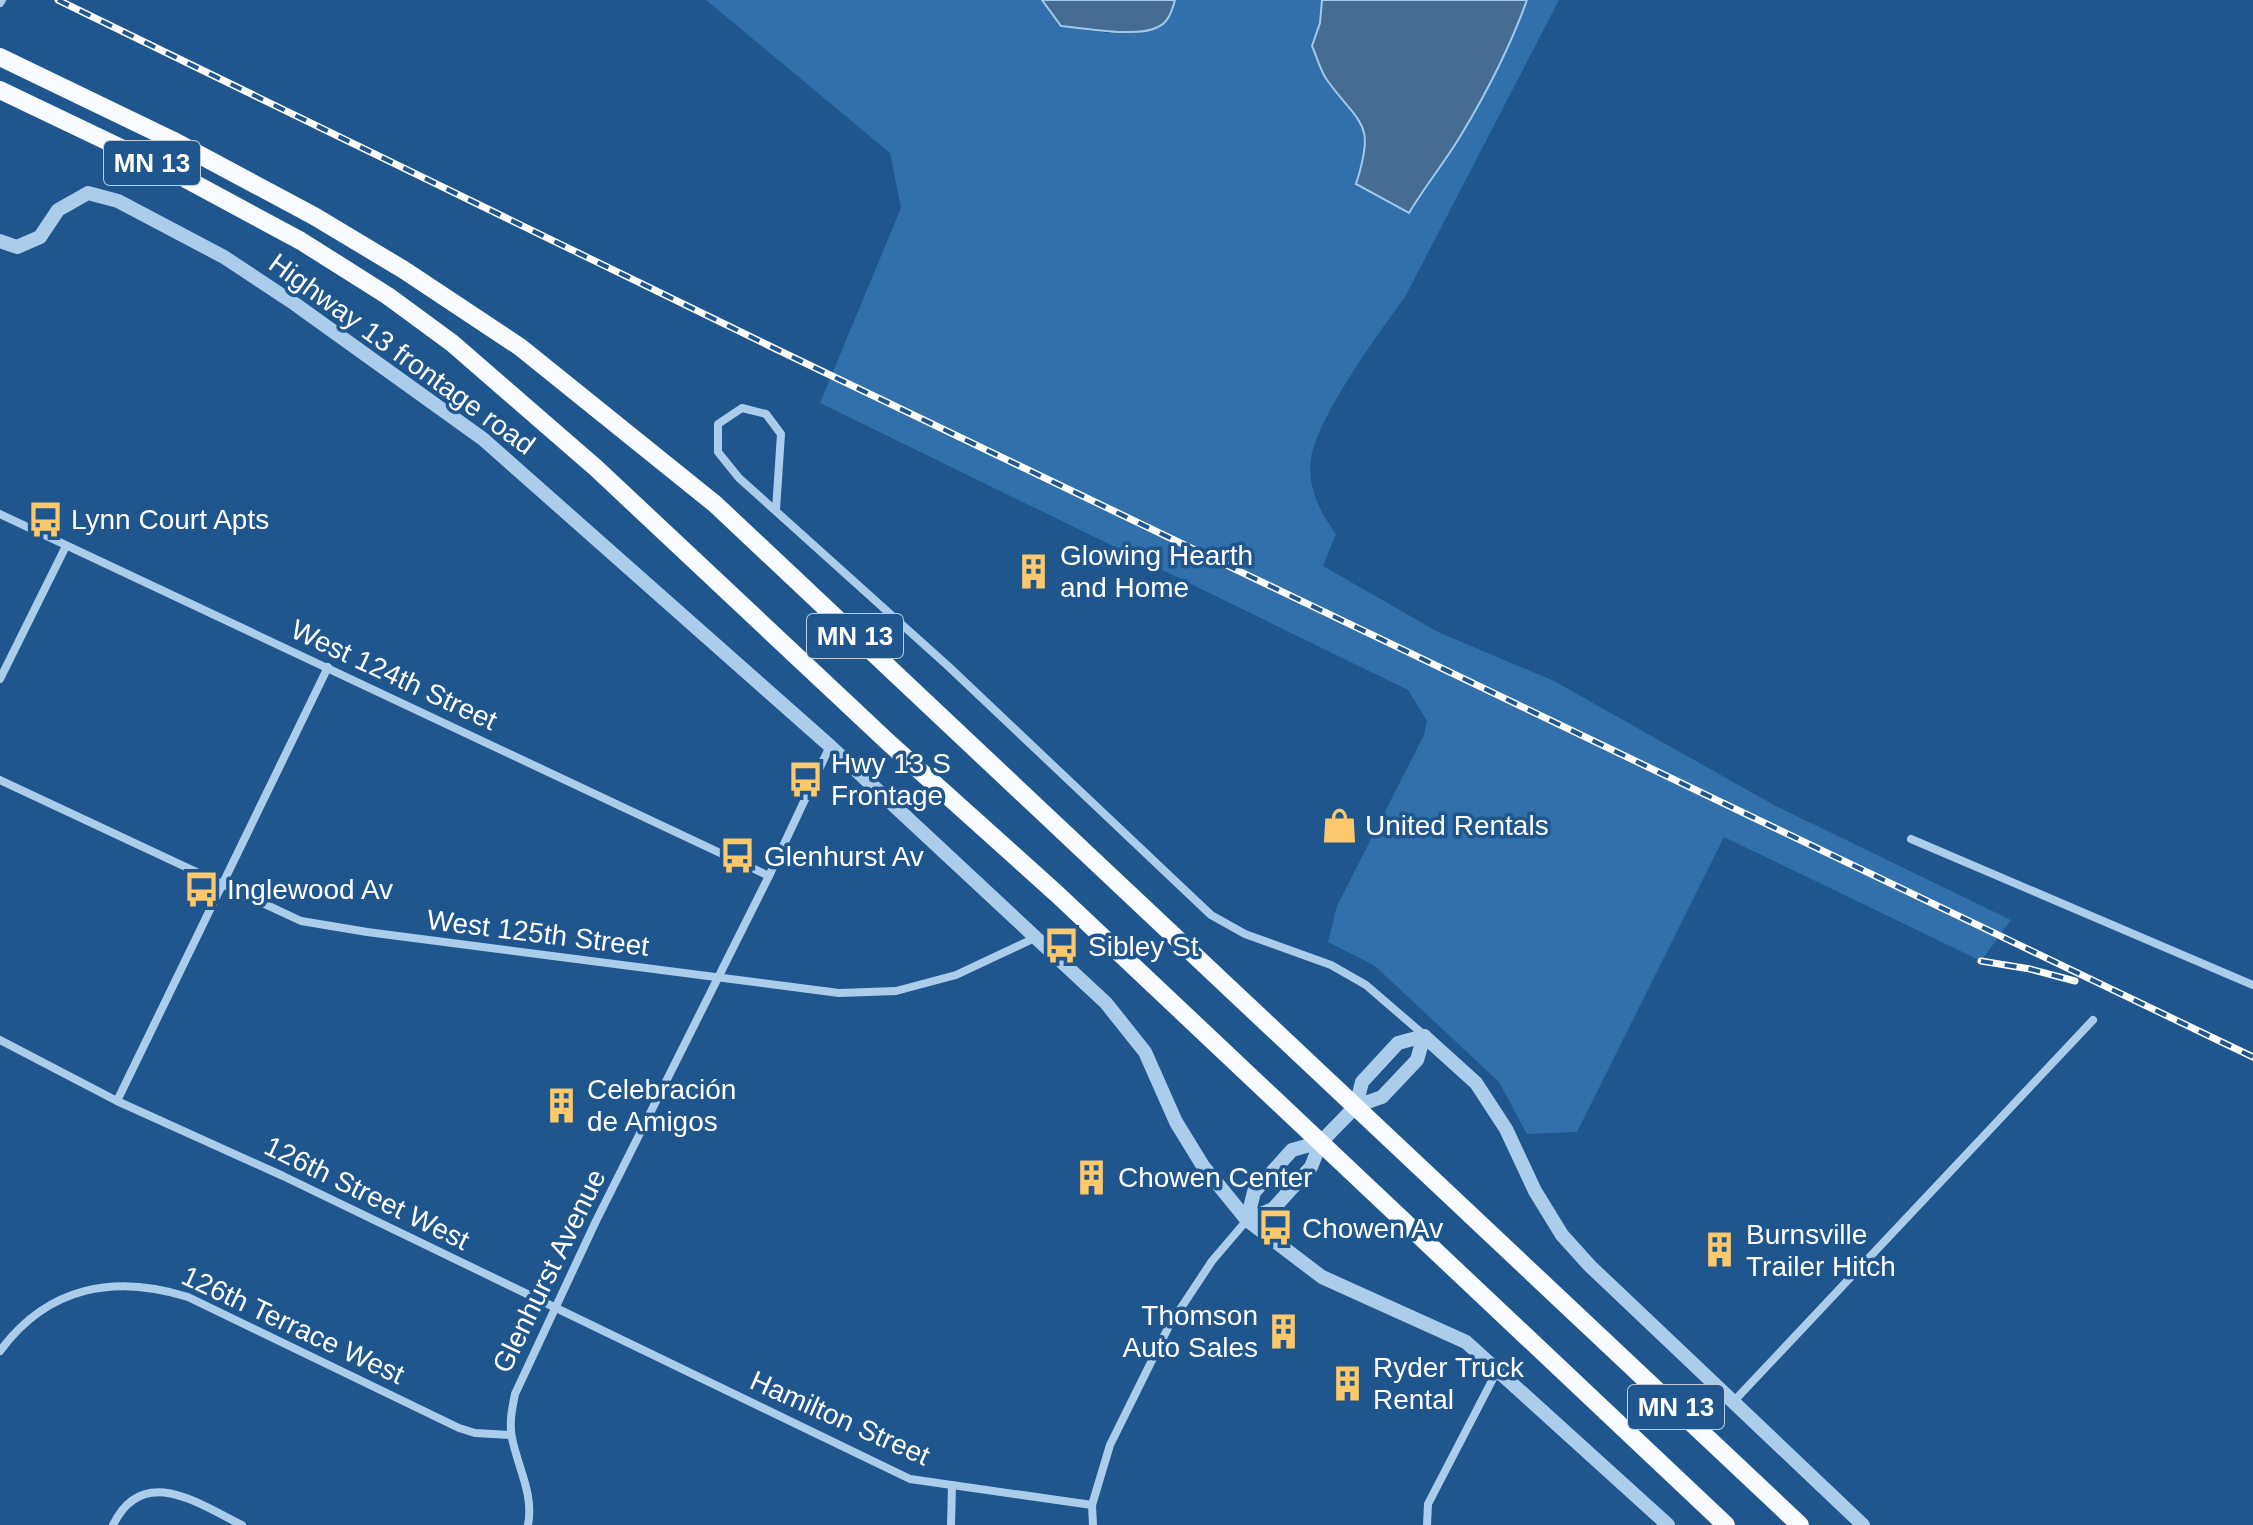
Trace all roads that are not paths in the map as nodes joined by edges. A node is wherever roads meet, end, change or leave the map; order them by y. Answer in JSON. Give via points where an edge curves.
{"nodes":[{"id":1,"x":0,"y":57,"type":"edge"},
{"id":2,"x":0,"y":90,"type":"edge"},
{"id":3,"x":0,"y":241,"type":"edge"},
{"id":4,"x":776,"y":510,"type":"junction"},
{"id":5,"x":0,"y":514,"type":"edge"},
{"id":6,"x":66,"y":546,"type":"junction"},
{"id":7,"x":328,"y":667,"type":"junction"},
{"id":8,"x":0,"y":679,"type":"edge"},
{"id":9,"x":830,"y":746,"type":"junction"},
{"id":10,"x":0,"y":780,"type":"edge"},
{"id":11,"x":1911,"y":839,"type":"dead end"},
{"id":12,"x":769,"y":876,"type":"junction"},
{"id":13,"x":222,"y":885,"type":"junction"},
{"id":14,"x":1038,"y":937,"type":"junction"},
{"id":15,"x":719,"y":978,"type":"junction"},
{"id":16,"x":2253,"y":985,"type":"edge"},
{"id":17,"x":2093,"y":1020,"type":"dead end"},
{"id":18,"x":1424,"y":1036,"type":"junction"},
{"id":19,"x":0,"y":1040,"type":"edge"},
{"id":20,"x":117,"y":1101,"type":"junction"},
{"id":21,"x":1356,"y":1106,"type":"junction"},
{"id":22,"x":1321,"y":1142,"type":"junction"},
{"id":23,"x":1247,"y":1220,"type":"junction"},
{"id":24,"x":555,"y":1308,"type":"junction"},
{"id":25,"x":0,"y":1351,"type":"edge"},
{"id":26,"x":1497,"y":1371,"type":"junction"},
{"id":27,"x":714,"y":1386,"type":"joint"},
{"id":28,"x":1735,"y":1400,"type":"junction"},
{"id":29,"x":511,"y":1435,"type":"junction"},
{"id":30,"x":952,"y":1485,"type":"junction"},
{"id":31,"x":1092,"y":1505,"type":"junction"},
{"id":32,"x":113,"y":1525,"type":"edge"},
{"id":33,"x":242,"y":1525,"type":"edge"},
{"id":34,"x":528,"y":1525,"type":"edge"},
{"id":35,"x":951,"y":1525,"type":"edge"},
{"id":36,"x":1093,"y":1525,"type":"edge"},
{"id":37,"x":1427,"y":1525,"type":"edge"},
{"id":38,"x":1668,"y":1525,"type":"edge"},
{"id":39,"x":1726,"y":1525,"type":"edge"},
{"id":40,"x":1800,"y":1525,"type":"edge"},
{"id":41,"x":1863,"y":1525,"type":"edge"}],
"edges":[{"from":1,"to":21,"type":"highway","number":"MN 13","via":[[314,216],[520,347],[715,504]]},
{"from":2,"to":22,"type":"highway","number":"MN 13","via":[[301,241],[452,343],[596,468]]},
{"from":3,"to":9,"type":"street","name":"Highway 13 frontage road","via":[[17,247],[40,237],[58,210],[88,193],[118,201],[224,257],[483,439]]},
{"from":4,"to":4,"type":"street","via":[[781,434],[766,414],[742,408],[718,424],[718,452]]},
{"from":4,"to":18,"type":"street","via":[[1211,915],[1245,934],[1331,965],[1366,985]]},
{"from":5,"to":6,"type":"street","name":"West 124th Street"},
{"from":6,"to":7,"type":"street","name":"West 124th Street"},
{"from":6,"to":8,"type":"street"},
{"from":7,"to":12,"type":"street","name":"West 124th Street"},
{"from":7,"to":13,"type":"street"},
{"from":9,"to":12,"type":"street","name":"Glenhurst Avenue"},
{"from":9,"to":14,"type":"street"},
{"from":10,"to":13,"type":"street","name":"West 125th Street"},
{"from":11,"to":16,"type":"street"},
{"from":12,"to":15,"type":"street","name":"Glenhurst Avenue"},
{"from":13,"to":15,"type":"street","name":"West 125th Street","via":[[301,921]]},
{"from":13,"to":20,"type":"street"},
{"from":14,"to":15,"type":"street","name":"West 125th Street","via":[[956,975],[896,991],[839,993]]},
{"from":14,"to":23,"type":"street","via":[[1106,1003],[1145,1052],[1203,1166]]},
{"from":15,"to":24,"type":"street","name":"Glenhurst Avenue"},
{"from":17,"to":28,"type":"street"},
{"from":18,"to":21,"type":"street","via":[[1417,1060],[1382,1097]]},
{"from":18,"to":21,"type":"street","via":[[1398,1043],[1362,1082]]},
{"from":18,"to":28,"type":"street","via":[[1476,1083],[1562,1235]]},
{"from":19,"to":20,"type":"street","name":"126th Street West"},
{"from":20,"to":24,"type":"street","name":"126th Street West"},
{"from":21,"to":22,"type":"street"},
{"from":21,"to":40,"type":"highway","number":"MN 13"},
{"from":22,"to":23,"type":"street","via":[[1311,1167],[1273,1209]]},
{"from":22,"to":23,"type":"street","via":[[1292,1150],[1254,1192]]},
{"from":22,"to":39,"type":"highway","number":"MN 13"},
{"from":23,"to":26,"type":"street","via":[[1322,1277],[1466,1342]]},
{"from":23,"to":31,"type":"street","via":[[1174,1317],[1110,1445]]},
{"from":24,"to":27,"type":"street","name":"126th Street West"},
{"from":24,"to":29,"type":"street","name":"Glenhurst Avenue","via":[[515,1394]]},
{"from":25,"to":29,"type":"street","name":"126th Terrace West","via":[[52,1303],[75,1293],[116,1285],[163,1289],[459,1428]]},
{"from":26,"to":37,"type":"street","via":[[1428,1504]]},
{"from":26,"to":38,"type":"street"},
{"from":27,"to":30,"type":"street","name":"Hamilton Street","via":[[910,1479]]},
{"from":28,"to":41,"type":"street"},
{"from":29,"to":34,"type":"street","name":"Glenhurst Avenue","via":[[527,1485]]},
{"from":30,"to":31,"type":"street","name":"Hamilton Street"},
{"from":30,"to":35,"type":"street"},
{"from":31,"to":36,"type":"street"},
{"from":32,"to":33,"type":"street","via":[[134,1499],[147,1492],[175,1493]]}]}
